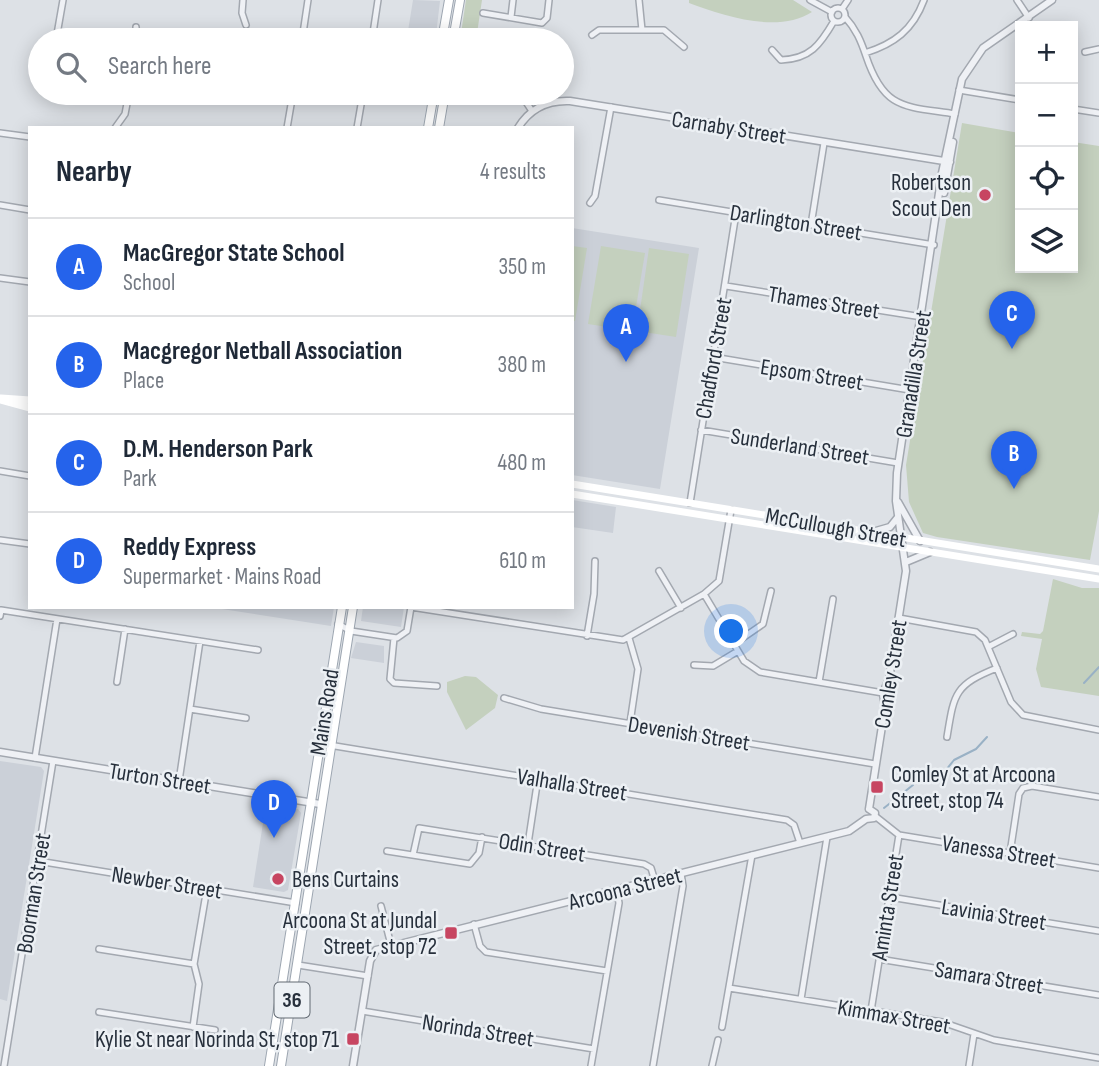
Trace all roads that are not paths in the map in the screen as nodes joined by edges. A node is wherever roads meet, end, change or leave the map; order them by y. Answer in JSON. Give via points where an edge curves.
{"nodes":[{"id":1,"x":63,"y":0,"type":"edge"},
{"id":2,"x":243,"y":0,"type":"edge"},
{"id":3,"x":308,"y":0,"type":"edge"},
{"id":4,"x":378,"y":0,"type":"edge"},
{"id":5,"x":449,"y":0,"type":"edge"},
{"id":6,"x":460,"y":0,"type":"edge"},
{"id":7,"x":513,"y":0,"type":"edge"},
{"id":8,"x":549,"y":0,"type":"edge"},
{"id":9,"x":639,"y":0,"type":"edge"},
{"id":10,"x":810,"y":0,"type":"edge"},
{"id":11,"x":848,"y":0,"type":"edge"},
{"id":12,"x":923,"y":0,"type":"edge"},
{"id":13,"x":1017,"y":0,"type":"edge"},
{"id":14,"x":1052,"y":0,"type":"edge"},
{"id":15,"x":842,"y":9,"type":"junction"},
{"id":16,"x":832,"y":12,"type":"junction"},
{"id":17,"x":482,"y":13,"type":"dead end"},
{"id":18,"x":511,"y":14,"type":"junction"},
{"id":19,"x":845,"y":17,"type":"junction"},
{"id":20,"x":1029,"y":18,"type":"junction"},
{"id":21,"x":834,"y":21,"type":"junction"},
{"id":22,"x":594,"y":22,"type":"dead end"},
{"id":23,"x":246,"y":25,"type":"dead end"},
{"id":24,"x":58,"y":28,"type":"edge"},
{"id":25,"x":304,"y":28,"type":"edge"},
{"id":26,"x":374,"y":28,"type":"edge"},
{"id":27,"x":444,"y":28,"type":"edge"},
{"id":28,"x":455,"y":28,"type":"edge"},
{"id":29,"x":599,"y":30,"type":"junction"},
{"id":30,"x":642,"y":30,"type":"junction"},
{"id":31,"x":686,"y":34,"type":"dead end"},
{"id":32,"x":592,"y":35,"type":"dead end"},
{"id":33,"x":677,"y":39,"type":"junction"},
{"id":34,"x":684,"y":47,"type":"dead end"},
{"id":35,"x":1099,"y":49,"type":"edge"},
{"id":36,"x":772,"y":50,"type":"dead end"},
{"id":37,"x":1085,"y":52,"type":"dead end"},
{"id":38,"x":865,"y":53,"type":"junction"},
{"id":39,"x":777,"y":57,"type":"junction"},
{"id":40,"x":770,"y":63,"type":"dead end"},
{"id":41,"x":959,"y":90,"type":"junction"},
{"id":42,"x":1015,"y":99,"type":"edge"},
{"id":43,"x":574,"y":102,"type":"edge"},
{"id":44,"x":127,"y":105,"type":"edge"},
{"id":45,"x":291,"y":105,"type":"edge"},
{"id":46,"x":361,"y":105,"type":"edge"},
{"id":47,"x":431,"y":105,"type":"edge"},
{"id":48,"x":442,"y":105,"type":"edge"},
{"id":49,"x":528,"y":105,"type":"edge"},
{"id":50,"x":548,"y":105,"type":"edge"},
{"id":51,"x":611,"y":107,"type":"junction"},
{"id":52,"x":1078,"y":109,"type":"edge"},
{"id":53,"x":532,"y":111,"type":"junction"},
{"id":54,"x":1099,"y":113,"type":"edge"},
{"id":55,"x":955,"y":117,"type":"junction"},
{"id":56,"x":116,"y":126,"type":"edge"},
{"id":57,"x":287,"y":126,"type":"edge"},
{"id":58,"x":357,"y":126,"type":"edge"},
{"id":59,"x":428,"y":126,"type":"edge"},
{"id":60,"x":439,"y":126,"type":"edge"},
{"id":61,"x":520,"y":126,"type":"edge"},
{"id":62,"x":0,"y":132,"type":"edge"},
{"id":63,"x":28,"y":137,"type":"edge"},
{"id":64,"x":824,"y":143,"type":"junction"},
{"id":65,"x":947,"y":162,"type":"junction"},
{"id":66,"x":659,"y":200,"type":"dead end"},
{"id":67,"x":590,"y":203,"type":"dead end"},
{"id":68,"x":0,"y":205,"type":"edge"},
{"id":69,"x":28,"y":210,"type":"edge"},
{"id":70,"x":736,"y":213,"type":"junction"},
{"id":71,"x":811,"y":225,"type":"junction"},
{"id":72,"x":934,"y":245,"type":"junction"},
{"id":73,"x":0,"y":278,"type":"edge"},
{"id":74,"x":28,"y":282,"type":"edge"},
{"id":75,"x":726,"y":286,"type":"junction"},
{"id":76,"x":922,"y":317,"type":"junction"},
{"id":77,"x":713,"y":358,"type":"junction"},
{"id":78,"x":910,"y":390,"type":"junction"},
{"id":79,"x":0,"y":399,"type":"edge"},
{"id":80,"x":28,"y":400,"type":"edge"},
{"id":81,"x":28,"y":407,"type":"edge"},
{"id":82,"x":701,"y":430,"type":"junction"},
{"id":83,"x":898,"y":463,"type":"junction"},
{"id":84,"x":0,"y":471,"type":"edge"},
{"id":85,"x":28,"y":476,"type":"edge"},
{"id":86,"x":574,"y":484,"type":"edge"},
{"id":87,"x":574,"y":494,"type":"edge"},
{"id":88,"x":896,"y":501,"type":"junction"},
{"id":89,"x":690,"y":503,"type":"junction"},
{"id":90,"x":731,"y":514,"type":"junction"},
{"id":91,"x":899,"y":515,"type":"junction"},
{"id":92,"x":867,"y":533,"type":"junction"},
{"id":93,"x":0,"y":540,"type":"edge"},
{"id":94,"x":920,"y":541,"type":"junction"},
{"id":95,"x":903,"y":543,"type":"junction"},
{"id":96,"x":28,"y":544,"type":"edge"},
{"id":97,"x":931,"y":552,"type":"junction"},
{"id":98,"x":595,"y":561,"type":"dead end"},
{"id":99,"x":906,"y":562,"type":"junction"},
{"id":100,"x":1099,"y":569,"type":"edge"},
{"id":101,"x":659,"y":571,"type":"dead end"},
{"id":102,"x":1099,"y":579,"type":"edge"},
{"id":103,"x":771,"y":590,"type":"dead end"},
{"id":104,"x":704,"y":594,"type":"junction"},
{"id":105,"x":833,"y":599,"type":"dead end"},
{"id":106,"x":681,"y":608,"type":"junction"},
{"id":107,"x":342,"y":609,"type":"edge"},
{"id":108,"x":353,"y":609,"type":"edge"},
{"id":109,"x":411,"y":609,"type":"edge"},
{"id":110,"x":423,"y":609,"type":"edge"},
{"id":111,"x":1,"y":613,"type":"edge"},
{"id":112,"x":899,"y":618,"type":"junction"},
{"id":113,"x":57,"y":619,"type":"junction"},
{"id":114,"x":338,"y":624,"type":"junction"},
{"id":115,"x":125,"y":629,"type":"junction"},
{"id":116,"x":349,"y":630,"type":"junction"},
{"id":117,"x":1013,"y":634,"type":"dead end"},
{"id":118,"x":587,"y":636,"type":"junction"},
{"id":119,"x":394,"y":638,"type":"junction"},
{"id":120,"x":629,"y":638,"type":"junction"},
{"id":121,"x":200,"y":641,"type":"junction"},
{"id":122,"x":734,"y":644,"type":"junction"},
{"id":123,"x":988,"y":647,"type":"junction"},
{"id":124,"x":258,"y":650,"type":"dead end"},
{"id":125,"x":738,"y":651,"type":"junction"},
{"id":126,"x":694,"y":665,"type":"dead end"},
{"id":127,"x":997,"y":668,"type":"junction"},
{"id":128,"x":117,"y":682,"type":"dead end"},
{"id":129,"x":819,"y":682,"type":"junction"},
{"id":130,"x":437,"y":686,"type":"dead end"},
{"id":131,"x":883,"y":693,"type":"junction"},
{"id":132,"x":504,"y":698,"type":"dead end"},
{"id":133,"x":190,"y":709,"type":"junction"},
{"id":134,"x":246,"y":718,"type":"dead end"},
{"id":135,"x":630,"y":723,"type":"junction"},
{"id":136,"x":1099,"y":730,"type":"edge"},
{"id":137,"x":947,"y":737,"type":"dead end"},
{"id":138,"x":329,"y":745,"type":"junction"},
{"id":139,"x":0,"y":752,"type":"edge"},
{"id":140,"x":35,"y":758,"type":"junction"},
{"id":141,"x":53,"y":761,"type":"junction"},
{"id":142,"x":875,"y":764,"type":"junction"},
{"id":143,"x":538,"y":778,"type":"junction"},
{"id":144,"x":178,"y":781,"type":"junction"},
{"id":145,"x":1099,"y":797,"type":"edge"},
{"id":146,"x":309,"y":802,"type":"junction"},
{"id":147,"x":320,"y":804,"type":"junction"},
{"id":148,"x":869,"y":809,"type":"junction"},
{"id":149,"x":875,"y":816,"type":"junction"},
{"id":150,"x":866,"y":819,"type":"junction"},
{"id":151,"x":899,"y":835,"type":"junction"},
{"id":152,"x":482,"y":837,"type":"junction"},
{"id":153,"x":827,"y":837,"type":"junction"},
{"id":154,"x":800,"y":843,"type":"junction"},
{"id":155,"x":528,"y":844,"type":"junction"},
{"id":156,"x":387,"y":851,"type":"dead end"},
{"id":157,"x":1010,"y":853,"type":"junction"},
{"id":158,"x":413,"y":855,"type":"junction"},
{"id":159,"x":752,"y":855,"type":"junction"},
{"id":160,"x":38,"y":861,"type":"junction"},
{"id":161,"x":1099,"y":867,"type":"edge"},
{"id":162,"x":681,"y":874,"type":"junction"},
{"id":163,"x":655,"y":881,"type":"junction"},
{"id":164,"x":206,"y":888,"type":"junction"},
{"id":165,"x":617,"y":891,"type":"junction"},
{"id":166,"x":890,"y":897,"type":"junction"},
{"id":167,"x":296,"y":903,"type":"junction"},
{"id":168,"x":381,"y":906,"type":"dead end"},
{"id":169,"x":474,"y":923,"type":"junction"},
{"id":170,"x":1099,"y":931,"type":"edge"},
{"id":171,"x":292,"y":933,"type":"junction"},
{"id":172,"x":303,"y":934,"type":"junction"},
{"id":173,"x":391,"y":945,"type":"junction"},
{"id":174,"x":99,"y":949,"type":"dead end"},
{"id":175,"x":879,"y":959,"type":"junction"},
{"id":176,"x":194,"y":964,"type":"junction"},
{"id":177,"x":298,"y":965,"type":"junction"},
{"id":178,"x":607,"y":971,"type":"junction"},
{"id":179,"x":368,"y":976,"type":"junction"},
{"id":180,"x":729,"y":989,"type":"junction"},
{"id":181,"x":1099,"y":995,"type":"edge"},
{"id":182,"x":801,"y":999,"type":"junction"},
{"id":183,"x":362,"y":1011,"type":"junction"},
{"id":184,"x":871,"y":1011,"type":"junction"},
{"id":185,"x":99,"y":1012,"type":"dead end"},
{"id":186,"x":193,"y":1027,"type":"junction"},
{"id":187,"x":722,"y":1027,"type":"dead end"},
{"id":188,"x":215,"y":1030,"type":"dead end"},
{"id":189,"x":974,"y":1034,"type":"junction"},
{"id":190,"x":718,"y":1040,"type":"dead end"},
{"id":191,"x":594,"y":1049,"type":"junction"},
{"id":192,"x":1099,"y":1058,"type":"edge"},
{"id":193,"x":5,"y":1066,"type":"edge"},
{"id":194,"x":269,"y":1066,"type":"edge"},
{"id":195,"x":281,"y":1066,"type":"edge"},
{"id":196,"x":353,"y":1066,"type":"edge"},
{"id":197,"x":591,"y":1066,"type":"edge"},
{"id":198,"x":653,"y":1066,"type":"edge"},
{"id":199,"x":712,"y":1066,"type":"edge"},
{"id":200,"x":969,"y":1066,"type":"edge"}],
"edges":[{"from":1,"to":24,"type":"street"},
{"from":2,"to":23,"type":"street"},
{"from":3,"to":25,"type":"street"},
{"from":4,"to":26,"type":"street"},
{"from":5,"to":27,"type":"main road"},
{"from":6,"to":28,"type":"main road"},
{"from":7,"to":18,"type":"street"},
{"from":8,"to":18,"type":"street","via":[[545,23]]},
{"from":9,"to":30,"type":"street"},
{"from":10,"to":16,"type":"street"},
{"from":11,"to":15,"type":"street"},
{"from":12,"to":38,"type":"street","via":[[900,38]]},
{"from":13,"to":20,"type":"street"},
{"from":14,"to":20,"type":"street","name":"Granadilla Street"},
{"from":15,"to":16,"type":"street"},
{"from":15,"to":19,"type":"street"},
{"from":16,"to":21,"type":"street"},
{"from":17,"to":18,"type":"street"},
{"from":19,"to":21,"type":"street"},
{"from":19,"to":38,"type":"street"},
{"from":20,"to":41,"type":"street","name":"Granadilla Street","via":[[978,53]]},
{"from":21,"to":39,"type":"street","via":[[810,53],[799,59]]},
{"from":22,"to":29,"type":"street"},
{"from":29,"to":30,"type":"street"},
{"from":29,"to":32,"type":"street"},
{"from":30,"to":33,"type":"street","via":[[664,30]]},
{"from":31,"to":33,"type":"street"},
{"from":33,"to":34,"type":"street"},
{"from":35,"to":37,"type":"street"},
{"from":36,"to":39,"type":"street"},
{"from":38,"to":55,"type":"street","via":[[876,83],[897,103]]},
{"from":39,"to":40,"type":"street"},
{"from":41,"to":42,"type":"street"},
{"from":41,"to":55,"type":"street","name":"Granadilla Street"},
{"from":43,"to":51,"type":"street","name":"Carnaby Street"},
{"from":44,"to":56,"type":"street"},
{"from":45,"to":57,"type":"street"},
{"from":46,"to":58,"type":"street"},
{"from":47,"to":59,"type":"main road"},
{"from":48,"to":60,"type":"main road"},
{"from":49,"to":53,"type":"street"},
{"from":50,"to":53,"type":"street","name":"Carnaby Street"},
{"from":51,"to":64,"type":"street","name":"Carnaby Street"},
{"from":51,"to":67,"type":"street"},
{"from":52,"to":54,"type":"street"},
{"from":53,"to":61,"type":"street"},
{"from":55,"to":65,"type":"street","name":"Granadilla Street"},
{"from":62,"to":63,"type":"street"},
{"from":64,"to":65,"type":"street","name":"Carnaby Street"},
{"from":64,"to":71,"type":"street"},
{"from":65,"to":72,"type":"street","name":"Granadilla Street"},
{"from":66,"to":70,"type":"street","name":"Darlington Street"},
{"from":68,"to":69,"type":"street"},
{"from":70,"to":71,"type":"street","name":"Darlington Street"},
{"from":70,"to":75,"type":"street","name":"Chadford Street"},
{"from":71,"to":72,"type":"street","name":"Darlington Street"},
{"from":72,"to":76,"type":"street","name":"Granadilla Street"},
{"from":73,"to":74,"type":"street"},
{"from":75,"to":76,"type":"street","name":"Thames Street"},
{"from":75,"to":77,"type":"street","name":"Chadford Street"},
{"from":76,"to":78,"type":"street","name":"Granadilla Street"},
{"from":77,"to":78,"type":"street","name":"Epsom Street"},
{"from":77,"to":82,"type":"street","name":"Chadford Street"},
{"from":78,"to":83,"type":"street","name":"Granadilla Street"},
{"from":79,"to":80,"type":"main road"},
{"from":79,"to":81,"type":"main road"},
{"from":82,"to":83,"type":"street","name":"Sunderland Street"},
{"from":82,"to":89,"type":"street","name":"Chadford Street"},
{"from":83,"to":88,"type":"street","name":"Granadilla Street"},
{"from":84,"to":85,"type":"street"},
{"from":86,"to":89,"type":"main road","name":"McCullough Street"},
{"from":87,"to":90,"type":"main road","name":"McCullough Street"},
{"from":88,"to":91,"type":"street","name":"Granadilla Street"},
{"from":88,"to":94,"type":"street"},
{"from":89,"to":90,"type":"main road","name":"McCullough Street"},
{"from":90,"to":92,"type":"main road","name":"McCullough Street"},
{"from":90,"to":95,"type":"main road","name":"McCullough Street"},
{"from":90,"to":104,"type":"street","via":[[719,581]]},
{"from":91,"to":92,"type":"street","via":[[890,527]]},
{"from":91,"to":95,"type":"street","name":"Granadilla Street"},
{"from":92,"to":95,"type":"main road","name":"McCullough Street"},
{"from":93,"to":96,"type":"street"},
{"from":94,"to":95,"type":"main road","name":"McCullough Street"},
{"from":94,"to":100,"type":"main road","name":"McCullough Street"},
{"from":95,"to":97,"type":"main road","name":"McCullough Street"},
{"from":95,"to":99,"type":"street","name":"Comley Street"},
{"from":97,"to":99,"type":"street"},
{"from":97,"to":102,"type":"main road","name":"McCullough Street"},
{"from":98,"to":118,"type":"street"},
{"from":99,"to":112,"type":"street","name":"Comley Street"},
{"from":101,"to":106,"type":"street"},
{"from":103,"to":122,"type":"street","via":[[763,624]]},
{"from":104,"to":106,"type":"street"},
{"from":104,"to":122,"type":"street"},
{"from":105,"to":129,"type":"street"},
{"from":106,"to":120,"type":"street"},
{"from":107,"to":114,"type":"main road","name":"Mains Road","number":"36"},
{"from":108,"to":116,"type":"main road","name":"Mains Road","number":"36"},
{"from":109,"to":119,"type":"street","via":[[405,633]]},
{"from":110,"to":118,"type":"street"},
{"from":111,"to":113,"type":"street"},
{"from":112,"to":123,"type":"street","via":[[964,628],[976,632]]},
{"from":112,"to":131,"type":"street","name":"Comley Street"},
{"from":113,"to":115,"type":"street"},
{"from":113,"to":140,"type":"street"},
{"from":114,"to":116,"type":"street"},
{"from":114,"to":146,"type":"main road","name":"Mains Road","number":"36"},
{"from":115,"to":121,"type":"street"},
{"from":115,"to":128,"type":"street"},
{"from":116,"to":119,"type":"street"},
{"from":116,"to":138,"type":"main road","name":"Mains Road","number":"36"},
{"from":117,"to":123,"type":"street"},
{"from":118,"to":120,"type":"street","via":[[616,641]]},
{"from":119,"to":130,"type":"street","via":[[390,679],[394,684]]},
{"from":120,"to":135,"type":"street","via":[[638,669]]},
{"from":121,"to":124,"type":"street"},
{"from":121,"to":133,"type":"street"},
{"from":122,"to":125,"type":"street"},
{"from":123,"to":127,"type":"street"},
{"from":125,"to":126,"type":"street","via":[[713,666]]},
{"from":125,"to":129,"type":"street","via":[[760,672]]},
{"from":127,"to":136,"type":"street","via":[[1011,702],[1023,715]]},
{"from":127,"to":137,"type":"street","via":[[970,678],[956,692]]},
{"from":129,"to":131,"type":"street"},
{"from":131,"to":142,"type":"street","name":"Comley Street","via":[[885,707]]},
{"from":132,"to":135,"type":"street","name":"Devenish Street","via":[[541,709]]},
{"from":133,"to":134,"type":"street"},
{"from":133,"to":144,"type":"street"},
{"from":135,"to":142,"type":"street","name":"Devenish Street"},
{"from":138,"to":143,"type":"street","name":"Valhalla Street"},
{"from":138,"to":147,"type":"main road","name":"Mains Road","number":"36"},
{"from":139,"to":140,"type":"street","name":"Turton Street"},
{"from":140,"to":141,"type":"street","name":"Turton Street"},
{"from":141,"to":144,"type":"street","name":"Turton Street"},
{"from":141,"to":160,"type":"street","name":"Boorman Street"},
{"from":142,"to":148,"type":"street","name":"Comley Street"},
{"from":143,"to":154,"type":"street","name":"Valhalla Street","via":[[787,820],[794,825]]},
{"from":143,"to":155,"type":"street"},
{"from":144,"to":146,"type":"street","name":"Turton Street"},
{"from":145,"to":157,"type":"street","via":[[1023,788],[1018,794]]},
{"from":146,"to":147,"type":"street","name":"Turton Street"},
{"from":146,"to":167,"type":"main road","name":"Mains Road","number":"36"},
{"from":147,"to":172,"type":"main road","name":"Mains Road","number":"36"},
{"from":148,"to":149,"type":"street"},
{"from":148,"to":150,"type":"street","name":"Comley Street","via":[[864,812]]},
{"from":149,"to":150,"type":"street","name":"Arcoona Street"},
{"from":149,"to":151,"type":"street","name":"Aminta Street"},
{"from":150,"to":153,"type":"street","name":"Arcoona Street","via":[[849,831]]},
{"from":151,"to":157,"type":"street","name":"Vanessa Street"},
{"from":151,"to":166,"type":"street","name":"Aminta Street"},
{"from":152,"to":155,"type":"street","name":"Odin Street"},
{"from":152,"to":158,"type":"street","via":[[479,853],[470,864]]},
{"from":152,"to":158,"type":"street","name":"Odin Street","via":[[419,828]]},
{"from":153,"to":154,"type":"street","name":"Arcoona Street"},
{"from":153,"to":182,"type":"street"},
{"from":154,"to":159,"type":"street","name":"Arcoona Street"},
{"from":155,"to":163,"type":"street","name":"Odin Street","via":[[644,864],[651,868]]},
{"from":156,"to":158,"type":"street"},
{"from":157,"to":161,"type":"street","name":"Vanessa Street"},
{"from":159,"to":162,"type":"street","name":"Arcoona Street"},
{"from":159,"to":180,"type":"street"},
{"from":160,"to":164,"type":"street","name":"Newber Street"},
{"from":160,"to":193,"type":"street","name":"Boorman Street"},
{"from":162,"to":163,"type":"street","name":"Arcoona Street"},
{"from":162,"to":198,"type":"street","via":[[683,886]]},
{"from":163,"to":165,"type":"street","name":"Arcoona Street"},
{"from":164,"to":167,"type":"street","name":"Newber Street"},
{"from":164,"to":176,"type":"street"},
{"from":165,"to":169,"type":"street","name":"Arcoona Street"},
{"from":165,"to":178,"type":"street"},
{"from":166,"to":170,"type":"street","name":"Lavinia Street"},
{"from":166,"to":175,"type":"street","name":"Aminta Street"},
{"from":167,"to":171,"type":"main road","name":"Mains Road","number":"36"},
{"from":168,"to":173,"type":"street"},
{"from":169,"to":173,"type":"street","name":"Arcoona Street"},
{"from":169,"to":178,"type":"street","via":[[486,952]]},
{"from":171,"to":172,"type":"main road"},
{"from":171,"to":194,"type":"main road","name":"Mains Road","number":"36"},
{"from":172,"to":177,"type":"main road","name":"Mains Road","number":"36"},
{"from":173,"to":179,"type":"street","name":"Arcoona Street","via":[[372,955]]},
{"from":174,"to":176,"type":"street"},
{"from":175,"to":181,"type":"street","name":"Samara Street"},
{"from":175,"to":184,"type":"street","name":"Aminta Street"},
{"from":176,"to":186,"type":"street","via":[[200,984]]},
{"from":177,"to":179,"type":"street"},
{"from":177,"to":195,"type":"main road","name":"Mains Road","number":"36"},
{"from":178,"to":191,"type":"street"},
{"from":179,"to":183,"type":"street"},
{"from":180,"to":182,"type":"street","name":"Kimmax Street"},
{"from":180,"to":187,"type":"street"},
{"from":182,"to":184,"type":"street","name":"Kimmax Street"},
{"from":183,"to":191,"type":"street","name":"Norinda Street"},
{"from":183,"to":196,"type":"street"},
{"from":184,"to":189,"type":"street","name":"Kimmax Street","via":[[942,1022]]},
{"from":185,"to":186,"type":"street"},
{"from":186,"to":188,"type":"street"},
{"from":189,"to":192,"type":"street","name":"Kimmax Street"},
{"from":189,"to":200,"type":"street"},
{"from":190,"to":199,"type":"street"},
{"from":191,"to":197,"type":"street"}]}
